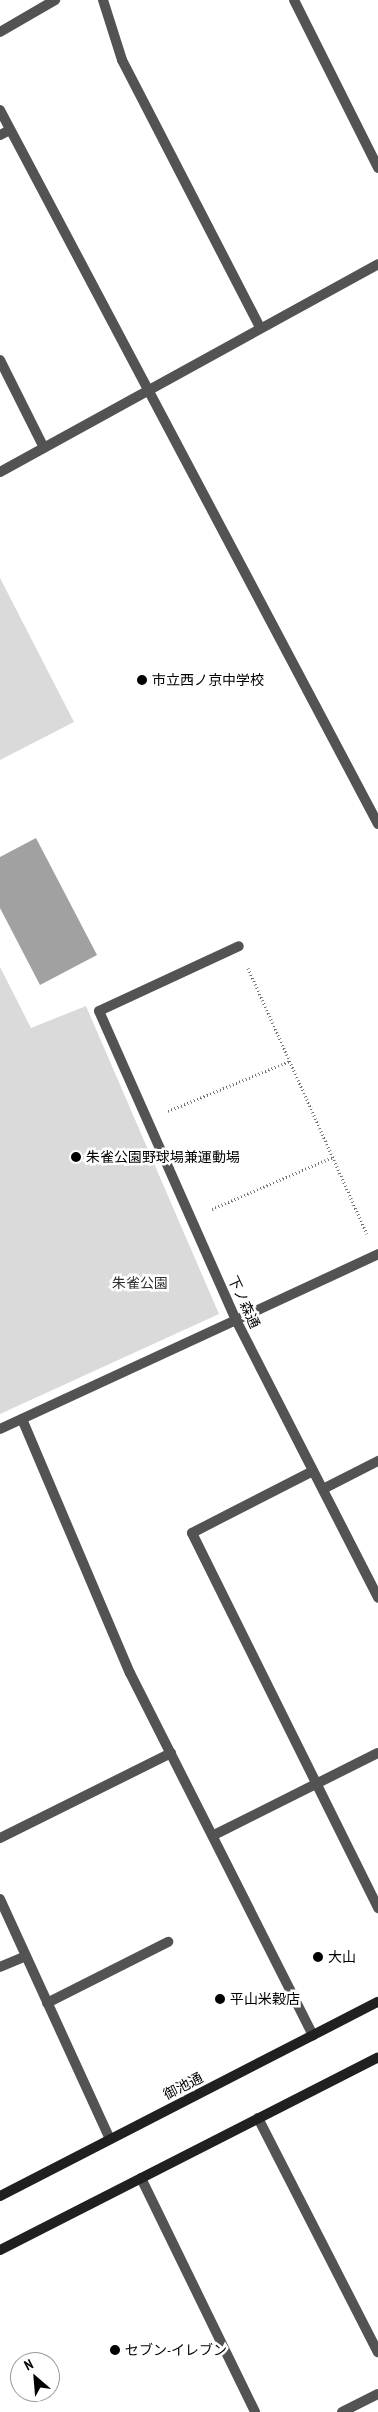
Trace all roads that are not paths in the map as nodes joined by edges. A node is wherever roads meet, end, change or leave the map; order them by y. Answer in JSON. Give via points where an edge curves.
{"nodes":[{"id":1,"x":55,"y":0,"type":"edge"},
{"id":2,"x":104,"y":0,"type":"edge"},
{"id":3,"x":294,"y":0,"type":"edge"},
{"id":4,"x":0,"y":32,"type":"edge"},
{"id":5,"x":0,"y":110,"type":"edge"},
{"id":6,"x":10,"y":130,"type":"junction"},
{"id":7,"x":0,"y":135,"type":"edge"},
{"id":8,"x":378,"y":168,"type":"edge"},
{"id":9,"x":378,"y":264,"type":"edge"},
{"id":10,"x":260,"y":327,"type":"junction"},
{"id":11,"x":0,"y":360,"type":"edge"},
{"id":12,"x":149,"y":390,"type":"junction"},
{"id":13,"x":44,"y":448,"type":"junction"},
{"id":14,"x":0,"y":472,"type":"edge"},
{"id":15,"x":378,"y":824,"type":"edge"},
{"id":16,"x":239,"y":946,"type":"road end"},
{"id":17,"x":377,"y":1254,"type":"edge"},
{"id":18,"x":236,"y":1320,"type":"junction"},
{"id":19,"x":22,"y":1419,"type":"junction"},
{"id":20,"x":0,"y":1429,"type":"edge"},
{"id":21,"x":378,"y":1462,"type":"edge"},
{"id":22,"x":313,"y":1471,"type":"junction"},
{"id":23,"x":323,"y":1489,"type":"junction"},
{"id":24,"x":378,"y":1598,"type":"edge"},
{"id":25,"x":171,"y":1753,"type":"junction"},
{"id":26,"x":378,"y":1753,"type":"edge"},
{"id":27,"x":316,"y":1784,"type":"junction"},
{"id":28,"x":214,"y":1835,"type":"junction"},
{"id":29,"x":0,"y":1838,"type":"edge"},
{"id":30,"x":0,"y":1899,"type":"edge"},
{"id":31,"x":378,"y":1908,"type":"edge"},
{"id":32,"x":168,"y":1942,"type":"dead end"},
{"id":33,"x":26,"y":1956,"type":"junction"},
{"id":34,"x":0,"y":1967,"type":"edge"},
{"id":35,"x":378,"y":2002,"type":"edge"},
{"id":36,"x":47,"y":2003,"type":"junction"},
{"id":37,"x":313,"y":2035,"type":"junction"},
{"id":38,"x":378,"y":2057,"type":"edge"},
{"id":39,"x":258,"y":2118,"type":"junction"},
{"id":40,"x":110,"y":2139,"type":"junction"},
{"id":41,"x":141,"y":2178,"type":"junction"},
{"id":42,"x":0,"y":2196,"type":"edge"},
{"id":43,"x":0,"y":2250,"type":"edge"},
{"id":44,"x":378,"y":2352,"type":"edge"},
{"id":45,"x":378,"y":2394,"type":"edge"},
{"id":46,"x":255,"y":2412,"type":"edge"},
{"id":47,"x":342,"y":2412,"type":"edge"}],
"edges":[{"from":1,"to":4,"type":"street"},
{"from":2,"to":10,"type":"street","via":[[122,60]]},
{"from":3,"to":8,"type":"street"},
{"from":5,"to":6,"type":"street"},
{"from":6,"to":7,"type":"street"},
{"from":6,"to":12,"type":"street"},
{"from":9,"to":10,"type":"street"},
{"from":10,"to":12,"type":"street"},
{"from":11,"to":13,"type":"street"},
{"from":12,"to":13,"type":"street"},
{"from":12,"to":15,"type":"street"},
{"from":13,"to":14,"type":"street"},
{"from":16,"to":18,"type":"street","name":"下ノ森通","via":[[99,1010]]},
{"from":17,"to":18,"type":"street"},
{"from":18,"to":19,"type":"street"},
{"from":18,"to":22,"type":"street","name":"下ノ森通"},
{"from":19,"to":20,"type":"street"},
{"from":19,"to":25,"type":"street","via":[[130,1673]]},
{"from":21,"to":23,"type":"street"},
{"from":22,"to":23,"type":"street","name":"下ノ森通"},
{"from":22,"to":27,"type":"street","via":[[192,1533]]},
{"from":23,"to":24,"type":"street","name":"下ノ森通"},
{"from":25,"to":28,"type":"street"},
{"from":25,"to":29,"type":"street"},
{"from":26,"to":27,"type":"street"},
{"from":27,"to":28,"type":"street"},
{"from":27,"to":31,"type":"street"},
{"from":28,"to":37,"type":"street"},
{"from":30,"to":33,"type":"street"},
{"from":32,"to":36,"type":"street"},
{"from":33,"to":34,"type":"street"},
{"from":33,"to":36,"type":"street"},
{"from":35,"to":37,"type":"street","name":"御池通"},
{"from":36,"to":40,"type":"street"},
{"from":37,"to":40,"type":"street","name":"御池通"},
{"from":38,"to":39,"type":"street"},
{"from":39,"to":41,"type":"street"},
{"from":39,"to":44,"type":"street"},
{"from":40,"to":42,"type":"street","name":"御池通"},
{"from":41,"to":43,"type":"street"},
{"from":41,"to":46,"type":"street"},
{"from":45,"to":47,"type":"street"}]}
